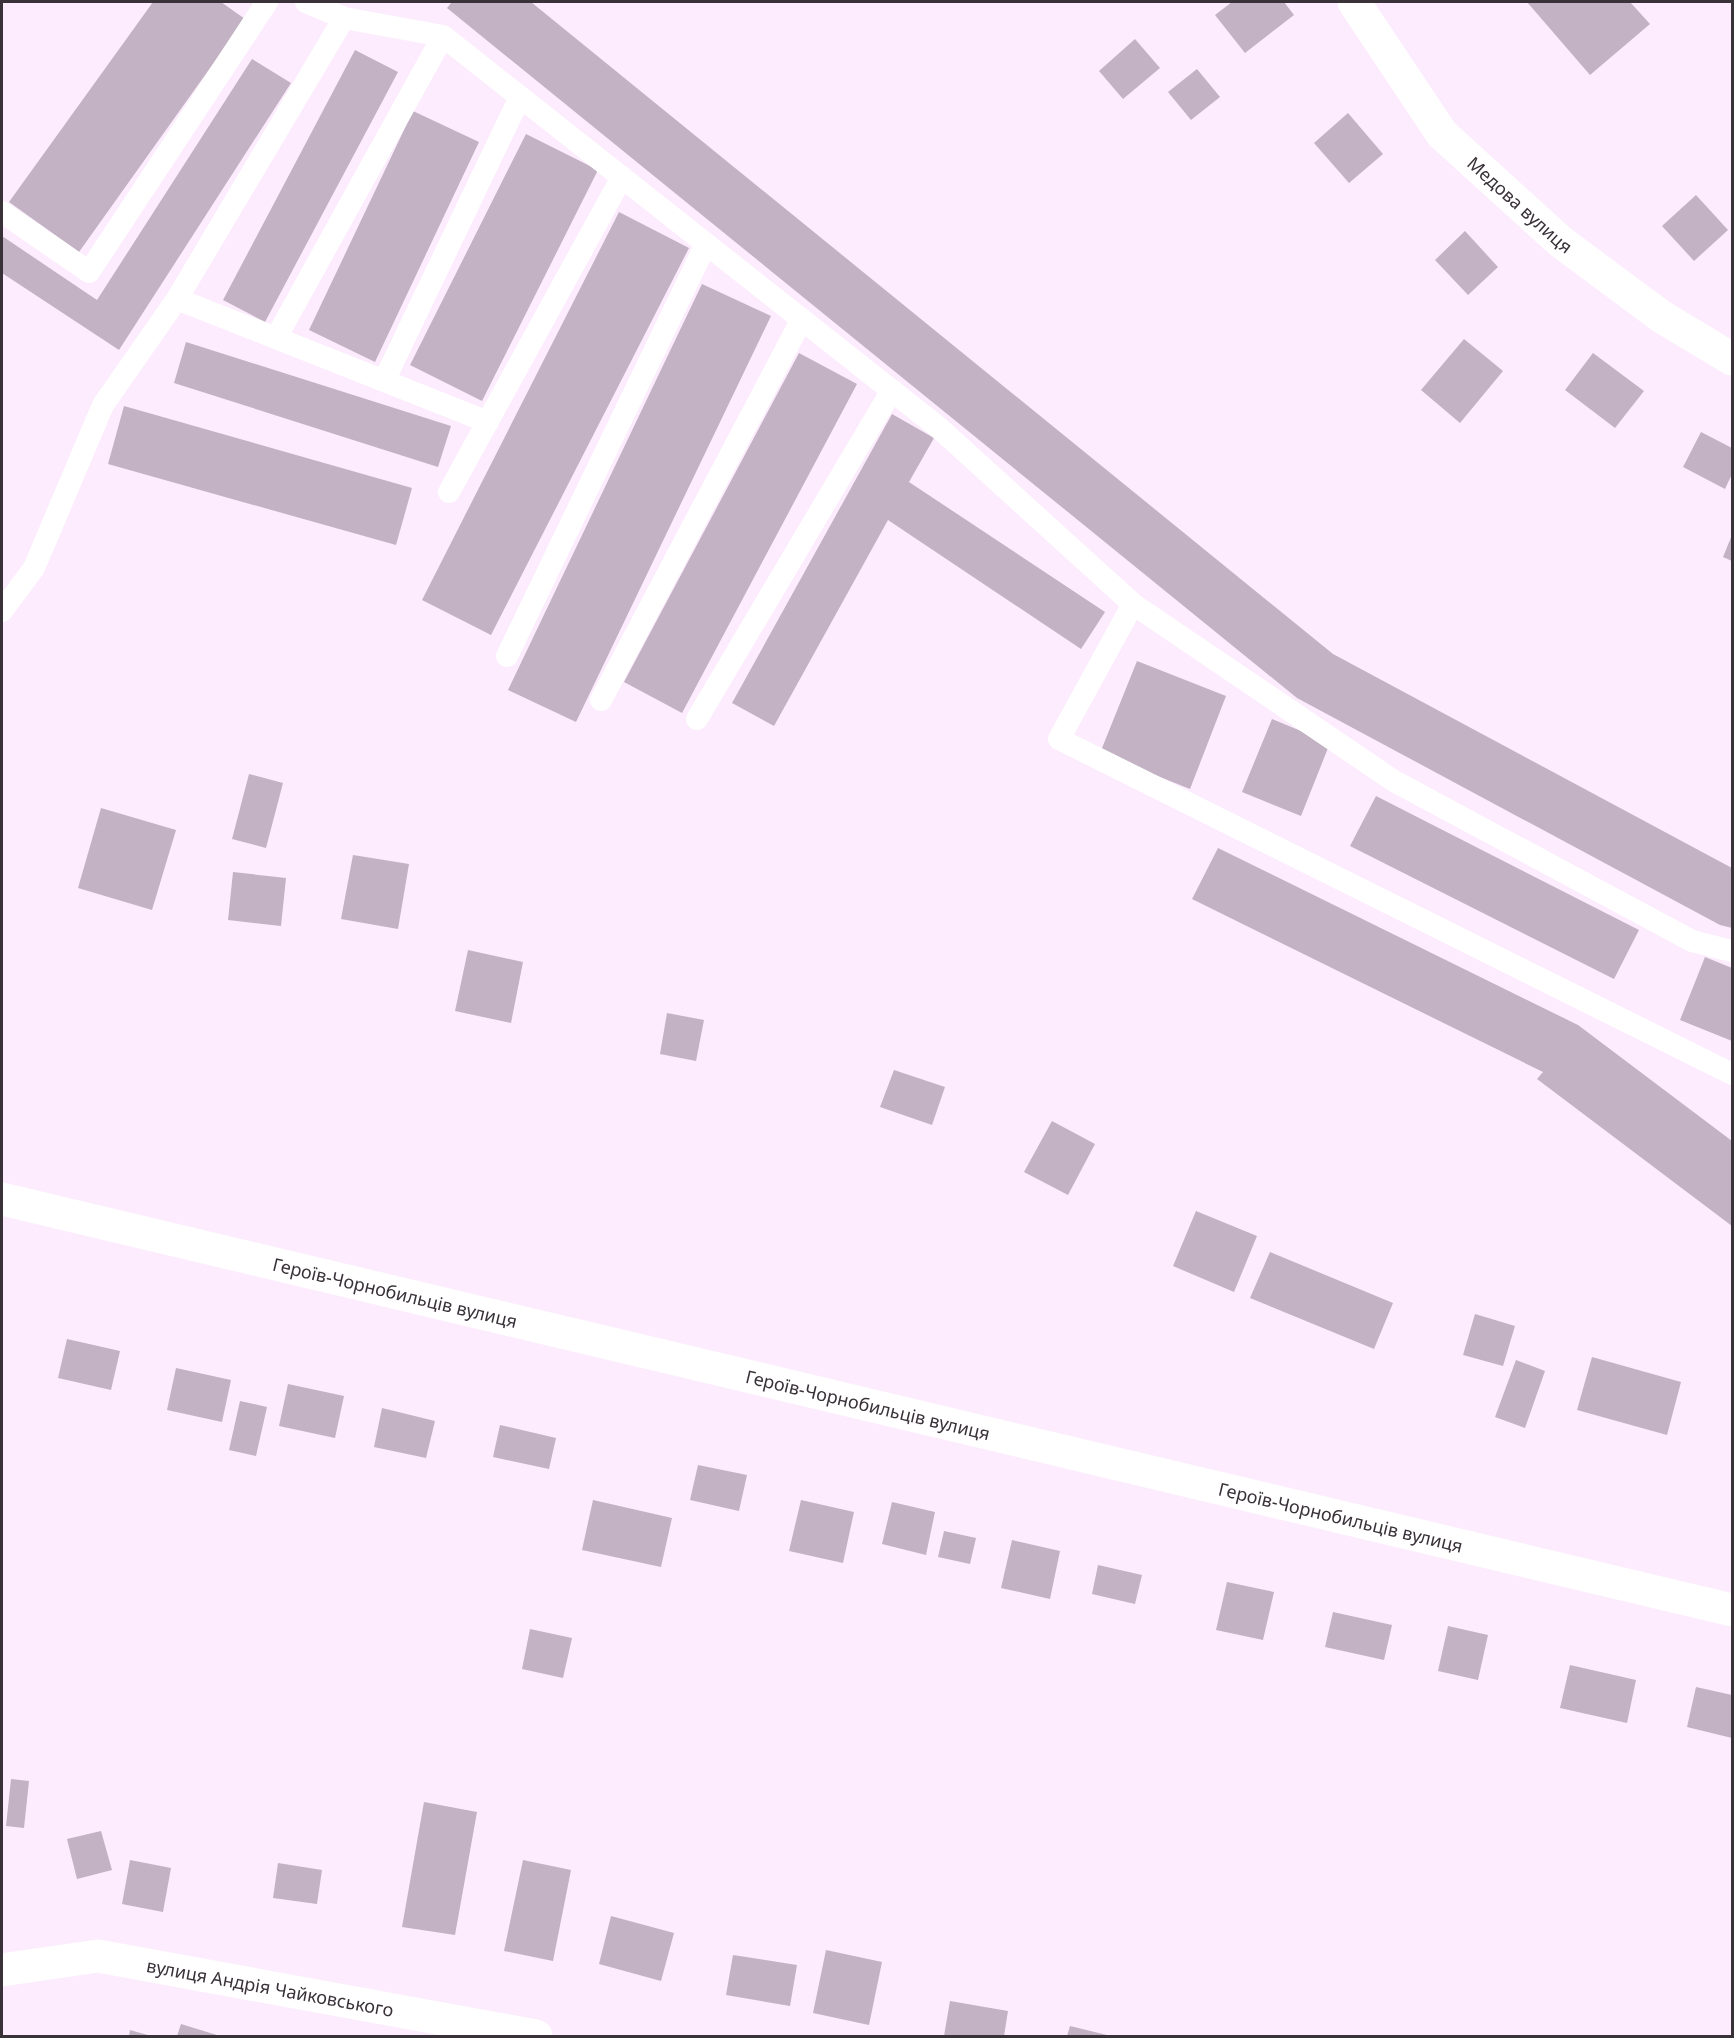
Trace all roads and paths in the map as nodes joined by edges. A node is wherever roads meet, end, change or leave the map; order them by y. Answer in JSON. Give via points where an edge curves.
{"nodes":[{"id":1,"x":267,"y":2,"type":"edge"},
{"id":2,"x":306,"y":2,"type":"edge"},
{"id":3,"x":1354,"y":2,"type":"edge"},
{"id":4,"x":344,"y":18,"type":"junction"},
{"id":5,"x":443,"y":36,"type":"junction"},
{"id":6,"x":520,"y":97,"type":"junction"},
{"id":7,"x":622,"y":177,"type":"junction"},
{"id":8,"x":2,"y":212,"type":"edge"},
{"id":9,"x":706,"y":244,"type":"junction"},
{"id":10,"x":177,"y":299,"type":"junction"},
{"id":11,"x":802,"y":319,"type":"junction"},
{"id":12,"x":276,"y":338,"type":"junction"},
{"id":13,"x":1732,"y":359,"type":"edge"},
{"id":14,"x":384,"y":381,"type":"junction"},
{"id":15,"x":892,"y":390,"type":"junction"},
{"id":16,"x":488,"y":422,"type":"junction"},
{"id":17,"x":449,"y":492,"type":"dead end"},
{"id":18,"x":1133,"y":604,"type":"junction"},
{"id":19,"x":2,"y":611,"type":"edge"},
{"id":20,"x":507,"y":656,"type":"dead end"},
{"id":21,"x":601,"y":700,"type":"dead end"},
{"id":22,"x":697,"y":719,"type":"dead end"},
{"id":23,"x":1732,"y":951,"type":"edge"},
{"id":24,"x":1732,"y":1074,"type":"edge"},
{"id":25,"x":2,"y":1199,"type":"edge"},
{"id":26,"x":1732,"y":1610,"type":"edge"},
{"id":27,"x":2,"y":1970,"type":"edge"},
{"id":28,"x":536,"y":2037,"type":"edge"}],
"edges":[{"from":1,"to":8,"type":"lane","via":[[89,272]]},
{"from":2,"to":4,"type":"lane"},
{"from":3,"to":13,"type":"street","name":"Медова вулиця","via":[[1442,135],[1561,242],[1662,317]]},
{"from":4,"to":5,"type":"lane"},
{"from":4,"to":10,"type":"lane"},
{"from":5,"to":6,"type":"lane"},
{"from":5,"to":12,"type":"lane"},
{"from":6,"to":7,"type":"lane"},
{"from":6,"to":14,"type":"lane"},
{"from":7,"to":9,"type":"lane"},
{"from":7,"to":16,"type":"lane"},
{"from":9,"to":11,"type":"lane"},
{"from":9,"to":20,"type":"lane"},
{"from":10,"to":12,"type":"lane"},
{"from":10,"to":19,"type":"lane","via":[[103,405],[34,568]]},
{"from":11,"to":15,"type":"lane"},
{"from":11,"to":21,"type":"lane"},
{"from":12,"to":14,"type":"lane"},
{"from":14,"to":16,"type":"lane"},
{"from":15,"to":18,"type":"lane"},
{"from":15,"to":22,"type":"lane"},
{"from":16,"to":17,"type":"lane"},
{"from":18,"to":23,"type":"lane","via":[[1394,781],[1692,941]]},
{"from":18,"to":24,"type":"lane","via":[[1059,739]]},
{"from":25,"to":26,"type":"street","name":"Героїв-Чорнобильців вулиця"},
{"from":27,"to":28,"type":"street","name":"вулиця Андрія Чайковського","via":[[98,1956]]}]}
